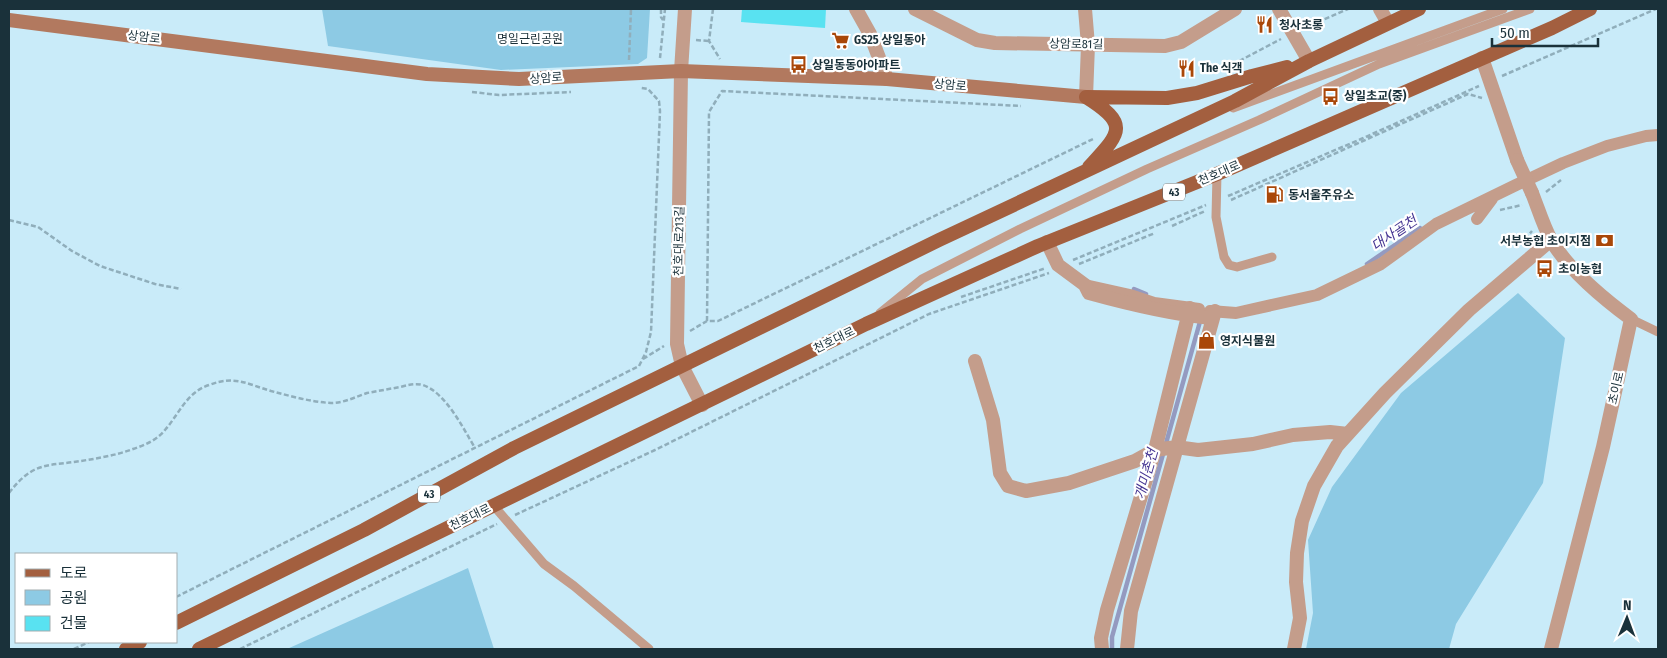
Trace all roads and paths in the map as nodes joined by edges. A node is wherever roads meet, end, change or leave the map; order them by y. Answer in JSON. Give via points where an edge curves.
{"nodes":[{"id":1,"x":631,"y":9,"type":"edge"},
{"id":2,"x":661,"y":9,"type":"edge"},
{"id":3,"x":665,"y":9,"type":"edge"},
{"id":4,"x":685,"y":9,"type":"edge"},
{"id":5,"x":712,"y":9,"type":"edge"},
{"id":6,"x":856,"y":9,"type":"edge"},
{"id":7,"x":915,"y":9,"type":"edge"},
{"id":8,"x":1085,"y":9,"type":"edge"},
{"id":9,"x":1235,"y":9,"type":"edge"},
{"id":10,"x":1279,"y":9,"type":"edge"},
{"id":11,"x":1348,"y":9,"type":"edge"},
{"id":12,"x":1380,"y":9,"type":"edge"},
{"id":13,"x":1419,"y":9,"type":"edge"},
{"id":14,"x":1503,"y":9,"type":"edge"},
{"id":15,"x":1530,"y":9,"type":"edge"},
{"id":16,"x":1590,"y":9,"type":"edge"},
{"id":17,"x":1656,"y":9,"type":"edge"},
{"id":18,"x":9,"y":20,"type":"edge"},
{"id":19,"x":664,"y":21,"type":"junction"},
{"id":20,"x":1388,"y":23,"type":"junction"},
{"id":21,"x":1293,"y":33,"type":"junction"},
{"id":22,"x":709,"y":41,"type":"dead end"},
{"id":23,"x":1088,"y":45,"type":"junction"},
{"id":24,"x":629,"y":52,"type":"dead end"},
{"id":25,"x":1482,"y":58,"type":"junction"},
{"id":26,"x":656,"y":60,"type":"dead end"},
{"id":27,"x":1309,"y":61,"type":"junction"},
{"id":28,"x":1223,"y":70,"type":"dead end"},
{"id":29,"x":681,"y":71,"type":"junction"},
{"id":30,"x":887,"y":80,"type":"junction"},
{"id":31,"x":1490,"y":81,"type":"junction"},
{"id":32,"x":648,"y":89,"type":"dead end"},
{"id":33,"x":1086,"y":96,"type":"junction"},
{"id":34,"x":1486,"y":99,"type":"dead end"},
{"id":35,"x":1022,"y":106,"type":"dead end"},
{"id":36,"x":1173,"y":131,"type":"junction"},
{"id":37,"x":1658,"y":135,"type":"edge"},
{"id":38,"x":1101,"y":136,"type":"dead end"},
{"id":39,"x":1551,"y":169,"type":"junction"},
{"id":40,"x":1576,"y":169,"type":"dead end"},
{"id":41,"x":1084,"y":172,"type":"junction"},
{"id":42,"x":1217,"y":174,"type":"junction"},
{"id":43,"x":1495,"y":195,"type":"junction"},
{"id":44,"x":1231,"y":200,"type":"dead end"},
{"id":45,"x":1214,"y":205,"type":"junction"},
{"id":46,"x":1476,"y":219,"type":"dead end"},
{"id":47,"x":9,"y":220,"type":"edge"},
{"id":48,"x":1172,"y":226,"type":"dead end"},
{"id":49,"x":1155,"y":233,"type":"dead end"},
{"id":50,"x":1551,"y":240,"type":"junction"},
{"id":51,"x":1047,"y":242,"type":"junction"},
{"id":52,"x":1272,"y":257,"type":"dead end"},
{"id":53,"x":1073,"y":267,"type":"dead end"},
{"id":54,"x":1054,"y":269,"type":"junction"},
{"id":55,"x":181,"y":289,"type":"dead end"},
{"id":56,"x":957,"y":299,"type":"dead end"},
{"id":57,"x":931,"y":308,"type":"dead end"},
{"id":58,"x":1201,"y":313,"type":"junction"},
{"id":59,"x":1631,"y":320,"type":"junction"},
{"id":60,"x":866,"y":324,"type":"junction"},
{"id":61,"x":896,"y":326,"type":"dead end"},
{"id":62,"x":1658,"y":332,"type":"edge"},
{"id":63,"x":974,"y":362,"type":"dead end"},
{"id":64,"x":682,"y":366,"type":"junction"},
{"id":65,"x":702,"y":405,"type":"junction"},
{"id":66,"x":1348,"y":434,"type":"junction"},
{"id":67,"x":1176,"y":447,"type":"junction"},
{"id":68,"x":475,"y":448,"type":"junction"},
{"id":69,"x":1155,"y":450,"type":"junction"},
{"id":70,"x":9,"y":493,"type":"edge"},
{"id":71,"x":494,"y":506,"type":"junction"},
{"id":72,"x":506,"y":520,"type":"junction"},
{"id":73,"x":178,"y":596,"type":"edge"},
{"id":74,"x":178,"y":622,"type":"edge"},
{"id":75,"x":87,"y":643,"type":"edge"},
{"id":76,"x":138,"y":643,"type":"edge"},
{"id":77,"x":74,"y":649,"type":"edge"},
{"id":78,"x":126,"y":649,"type":"edge"},
{"id":79,"x":199,"y":649,"type":"edge"},
{"id":80,"x":240,"y":649,"type":"edge"},
{"id":81,"x":649,"y":649,"type":"edge"},
{"id":82,"x":1102,"y":649,"type":"edge"},
{"id":83,"x":1127,"y":649,"type":"edge"},
{"id":84,"x":1294,"y":649,"type":"edge"},
{"id":85,"x":1551,"y":649,"type":"edge"}],
"edges":[{"from":1,"to":24,"type":"path"},
{"from":2,"to":19,"type":"path","via":[[660,17]]},
{"from":3,"to":19,"type":"path"},
{"from":4,"to":29,"type":"street","name":"천호대로213길"},
{"from":5,"to":22,"type":"path"},
{"from":6,"to":30,"type":"street","via":[[870,34]]},
{"from":7,"to":23,"type":"street","name":"상암로81길","via":[[977,40]]},
{"from":8,"to":23,"type":"street"},
{"from":9,"to":23,"type":"street","name":"상암로81길","via":[[1181,42],[1165,46]]},
{"from":10,"to":21,"type":"street"},
{"from":11,"to":21,"type":"path"},
{"from":12,"to":20,"type":"street"},
{"from":13,"to":20,"type":"main road","number":"43"},
{"from":14,"to":36,"type":"lane"},
{"from":15,"to":60,"type":"lane","via":[[1379,64],[1020,229],[922,279]]},
{"from":16,"to":25,"type":"main road","name":"천호대로","number":"43"},
{"from":17,"to":31,"type":"path"},
{"from":18,"to":29,"type":"main road","name":"상암로","via":[[427,74],[519,79]]},
{"from":19,"to":26,"type":"path","via":[[660,58]]},
{"from":20,"to":27,"type":"main road","number":"43"},
{"from":21,"to":27,"type":"street"},
{"from":21,"to":28,"type":"path"},
{"from":23,"to":33,"type":"street"},
{"from":25,"to":31,"type":"street"},
{"from":25,"to":42,"type":"main road","name":"천호대로","number":"43"},
{"from":27,"to":33,"type":"main road","via":[[1197,93],[1167,98]]},
{"from":27,"to":36,"type":"main road","number":"43"},
{"from":29,"to":30,"type":"main road","name":"상암로"},
{"from":29,"to":64,"type":"street","name":"천호대로213길","via":[[677,344]]},
{"from":30,"to":33,"type":"main road","name":"상암로"},
{"from":31,"to":45,"type":"path"},
{"from":31,"to":50,"type":"street","bridge":true},
{"from":32,"to":68,"type":"path","via":[[659,101],[660,112],[651,332],[646,352],[639,366]]},
{"from":33,"to":41,"type":"main road","via":[[1114,118],[1116,128],[1114,138]]},
{"from":34,"to":44,"type":"path","via":[[1468,94]]},
{"from":35,"to":38,"type":"path","via":[[722,91],[708,112],[707,321],[718,321]]},
{"from":36,"to":41,"type":"main road","number":"43"},
{"from":37,"to":39,"type":"street","via":[[1607,146]]},
{"from":39,"to":40,"type":"street"},
{"from":39,"to":43,"type":"street"},
{"from":41,"to":64,"type":"main road","number":"43"},
{"from":42,"to":45,"type":"lane"},
{"from":42,"to":51,"type":"main road","name":"천호대로","number":"43"},
{"from":43,"to":46,"type":"street"},
{"from":43,"to":58,"type":"street","via":[[1436,224],[1381,264],[1317,295],[1236,313]]},
{"from":45,"to":48,"type":"path"},
{"from":45,"to":52,"type":"lane","via":[[1224,257],[1229,265],[1237,267]]},
{"from":45,"to":54,"type":"path"},
{"from":47,"to":55,"type":"path","via":[[38,226],[72,251],[100,266]]},
{"from":49,"to":53,"type":"path"},
{"from":50,"to":59,"type":"street","via":[[1581,276]]},
{"from":50,"to":66,"type":"street","via":[[1469,310]]},
{"from":51,"to":54,"type":"street"},
{"from":51,"to":60,"type":"main road","name":"천호대로","number":"43"},
{"from":54,"to":56,"type":"path","via":[[1017,277]]},
{"from":54,"to":58,"type":"street","via":[[1085,285],[1089,293],[1138,306]]},
{"from":54,"to":72,"type":"path","via":[[929,314]]},
{"from":57,"to":61,"type":"path"},
{"from":58,"to":67,"type":"street"},
{"from":58,"to":69,"type":"street"},
{"from":59,"to":62,"type":"lane"},
{"from":59,"to":85,"type":"street","name":"초이로","via":[[1603,447]]},
{"from":60,"to":65,"type":"main road","name":"천호대로","number":"43"},
{"from":63,"to":69,"type":"street","via":[[993,420],[1000,473],[1008,486],[1026,491],[1070,483],[1135,461]]},
{"from":64,"to":65,"type":"street","name":"천호대로213길"},
{"from":64,"to":74,"type":"main road","number":"43","via":[[514,448],[364,530]]},
{"from":65,"to":71,"type":"main road","name":"천호대로","number":"43"},
{"from":66,"to":67,"type":"street","via":[[1294,435],[1253,444],[1198,450]]},
{"from":66,"to":84,"type":"street","via":[[1337,446],[1314,486],[1302,521],[1296,582],[1300,618]]},
{"from":67,"to":69,"type":"street"},
{"from":67,"to":83,"type":"street","via":[[1131,611]]},
{"from":68,"to":70,"type":"path","via":[[454,414],[433,390],[424,386],[415,384],[331,403],[229,380],[208,385],[190,395],[165,431],[152,441],[104,458],[50,464],[18,480]]},
{"from":68,"to":73,"type":"path"},
{"from":69,"to":82,"type":"street","via":[[1107,610]]},
{"from":71,"to":72,"type":"lane"},
{"from":71,"to":79,"type":"main road","name":"천호대로","number":"43"},
{"from":72,"to":80,"type":"path"},
{"from":72,"to":81,"type":"lane","via":[[544,564]]},
{"from":75,"to":77,"type":"path"},
{"from":76,"to":78,"type":"main road"}]}
